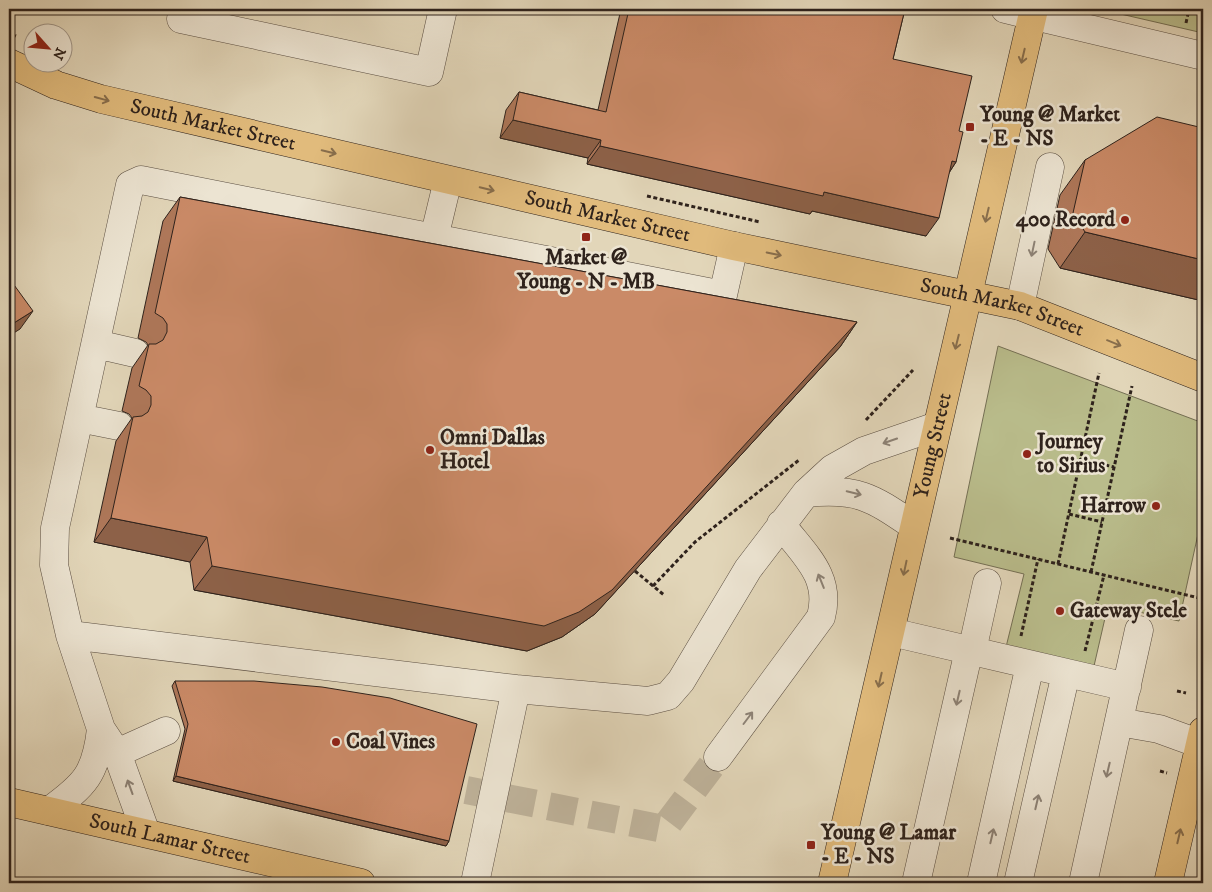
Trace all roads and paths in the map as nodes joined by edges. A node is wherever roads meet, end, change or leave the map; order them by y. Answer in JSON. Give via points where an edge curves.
{"nodes":[{"id":1,"x":184,"y":9,"type":"edge"},
{"id":2,"x":443,"y":9,"type":"edge"},
{"id":3,"x":1005,"y":9,"type":"edge"},
{"id":4,"x":1189,"y":9,"type":"edge"},
{"id":5,"x":1033,"y":12,"type":"edge"},
{"id":6,"x":1186,"y":23,"type":"dead end"},
{"id":7,"x":1203,"y":56,"type":"edge"},
{"id":8,"x":9,"y":63,"type":"edge"},
{"id":9,"x":1050,"y":167,"type":"dead end"},
{"id":10,"x":448,"y":180,"type":"junction"},
{"id":11,"x":434,"y":238,"type":"junction"},
{"id":12,"x":734,"y":246,"type":"junction"},
{"id":13,"x":969,"y":294,"type":"junction"},
{"id":14,"x":1020,"y":306,"type":"junction"},
{"id":15,"x":96,"y":344,"type":"junction"},
{"id":16,"x":135,"y":353,"type":"dead end"},
{"id":17,"x":1100,"y":373,"type":"dead end"},
{"id":18,"x":1203,"y":377,"type":"edge"},
{"id":19,"x":1132,"y":386,"type":"dead end"},
{"id":20,"x":79,"y":418,"type":"junction"},
{"id":21,"x":119,"y":426,"type":"dead end"},
{"id":22,"x":937,"y":426,"type":"junction"},
{"id":23,"x":1080,"y":459,"type":"junction"},
{"id":24,"x":1114,"y":467,"type":"junction"},
{"id":25,"x":806,"y":493,"type":"junction"},
{"id":26,"x":1069,"y":514,"type":"junction"},
{"id":27,"x":1102,"y":522,"type":"junction"},
{"id":28,"x":781,"y":524,"type":"junction"},
{"id":29,"x":914,"y":526,"type":"junction"},
{"id":30,"x":950,"y":538,"type":"dead end"},
{"id":31,"x":1038,"y":559,"type":"junction"},
{"id":32,"x":1058,"y":564,"type":"junction"},
{"id":33,"x":635,"y":571,"type":"edge"},
{"id":34,"x":1091,"y":572,"type":"junction"},
{"id":35,"x":1104,"y":575,"type":"junction"},
{"id":36,"x":987,"y":583,"type":"dead end"},
{"id":37,"x":664,"y":595,"type":"dead end"},
{"id":38,"x":1199,"y":598,"type":"dead end"},
{"id":39,"x":1139,"y":630,"type":"dead end"},
{"id":40,"x":891,"y":632,"type":"junction"},
{"id":41,"x":70,"y":634,"type":"junction"},
{"id":42,"x":971,"y":651,"type":"junction"},
{"id":43,"x":1023,"y":663,"type":"junction"},
{"id":44,"x":1072,"y":674,"type":"junction"},
{"id":45,"x":1127,"y":687,"type":"junction"},
{"id":46,"x":516,"y":689,"type":"junction"},
{"id":47,"x":1177,"y":691,"type":"dead end"},
{"id":48,"x":1186,"y":693,"type":"dead end"},
{"id":49,"x":1119,"y":722,"type":"junction"},
{"id":50,"x":101,"y":729,"type":"junction"},
{"id":51,"x":166,"y":731,"type":"dead end"},
{"id":52,"x":1202,"y":740,"type":"edge"},
{"id":53,"x":117,"y":754,"type":"junction"},
{"id":54,"x":718,"y":757,"type":"tunnel mouth"},
{"id":55,"x":9,"y":802,"type":"edge"},
{"id":56,"x":49,"y":811,"type":"junction"},
{"id":57,"x":146,"y":833,"type":"junction"},
{"id":58,"x":361,"y":883,"type":"edge"},
{"id":59,"x":474,"y":883,"type":"edge"},
{"id":60,"x":832,"y":883,"type":"edge"},
{"id":61,"x":916,"y":883,"type":"edge"},
{"id":62,"x":981,"y":883,"type":"edge"},
{"id":63,"x":1018,"y":883,"type":"edge"},
{"id":64,"x":1083,"y":883,"type":"edge"},
{"id":65,"x":1168,"y":883,"type":"edge"}],
"edges":[{"from":1,"to":2,"type":"street","via":[[181,19],[429,72]]},
{"from":3,"to":5,"type":"street"},
{"from":4,"to":6,"type":"path"},
{"from":5,"to":7,"type":"street"},
{"from":5,"to":13,"type":"main road","name":"Young Street","one_way":true},
{"from":8,"to":10,"type":"main road","name":"South Market Street","one_way":true,"via":[[56,85],[101,99]]},
{"from":9,"to":14,"type":"street","one_way":true},
{"from":10,"to":11,"type":"street"},
{"from":10,"to":12,"type":"main road","name":"South Market Street","one_way":true},
{"from":11,"to":12,"type":"street","via":[[724,295]]},
{"from":11,"to":15,"type":"street","via":[[141,180],[130,185]]},
{"from":12,"to":13,"type":"main road","name":"South Market Street","one_way":true},
{"from":13,"to":14,"type":"main road","name":"South Market Street"},
{"from":13,"to":22,"type":"main road","name":"Young Street","one_way":true},
{"from":14,"to":18,"type":"main road","name":"South Market Street","one_way":true},
{"from":15,"to":16,"type":"street"},
{"from":15,"to":20,"type":"street"},
{"from":17,"to":23,"type":"path"},
{"from":19,"to":24,"type":"path"},
{"from":20,"to":21,"type":"street"},
{"from":20,"to":41,"type":"street","via":[[55,528],[54,565]]},
{"from":22,"to":25,"type":"street","one_way":true,"via":[[864,450],[832,469]]},
{"from":22,"to":29,"type":"main road","name":"Young Street"},
{"from":23,"to":24,"type":"path"},
{"from":23,"to":26,"type":"path"},
{"from":24,"to":27,"type":"path"},
{"from":25,"to":28,"type":"street"},
{"from":25,"to":29,"type":"street","one_way":true,"via":[[835,490],[873,498]]},
{"from":26,"to":27,"type":"path"},
{"from":26,"to":32,"type":"path"},
{"from":27,"to":34,"type":"path"},
{"from":28,"to":46,"type":"street","via":[[748,569],[681,681],[668,696],[648,701]]},
{"from":54,"to":28,"type":"street","one_way":true,"via":[[821,617],[825,604],[821,577]]},
{"from":29,"to":40,"type":"main road","name":"Young Street","one_way":true},
{"from":30,"to":31,"type":"path"},
{"from":31,"to":32,"type":"path"},
{"from":31,"to":43,"type":"path"},
{"from":32,"to":34,"type":"path"},
{"from":33,"to":37,"type":"path"},
{"from":34,"to":35,"type":"path"},
{"from":35,"to":38,"type":"path"},
{"from":35,"to":44,"type":"path"},
{"from":36,"to":42,"type":"street"},
{"from":39,"to":45,"type":"street"},
{"from":40,"to":42,"type":"street"},
{"from":40,"to":60,"type":"main road","name":"Young Street","one_way":true},
{"from":41,"to":46,"type":"street"},
{"from":41,"to":50,"type":"street"},
{"from":42,"to":43,"type":"street"},
{"from":42,"to":61,"type":"street","one_way":true},
{"from":43,"to":44,"type":"street"},
{"from":62,"to":43,"type":"street","one_way":true},
{"from":44,"to":45,"type":"street"},
{"from":63,"to":44,"type":"street","one_way":true},
{"from":45,"to":49,"type":"street"},
{"from":46,"to":59,"type":"street"},
{"from":47,"to":48,"type":"path"},
{"from":49,"to":52,"type":"street"},
{"from":49,"to":64,"type":"street","one_way":true},
{"from":50,"to":53,"type":"street"},
{"from":50,"to":56,"type":"street","via":[[98,752],[87,778],[75,793]]},
{"from":51,"to":53,"type":"street"},
{"from":65,"to":52,"type":"main road","one_way":true},
{"from":57,"to":53,"type":"street","one_way":true},
{"from":55,"to":56,"type":"main road","name":"South Lamar Street"},
{"from":56,"to":57,"type":"main road","name":"South Lamar Street"},
{"from":57,"to":58,"type":"main road","name":"South Lamar Street"}]}
